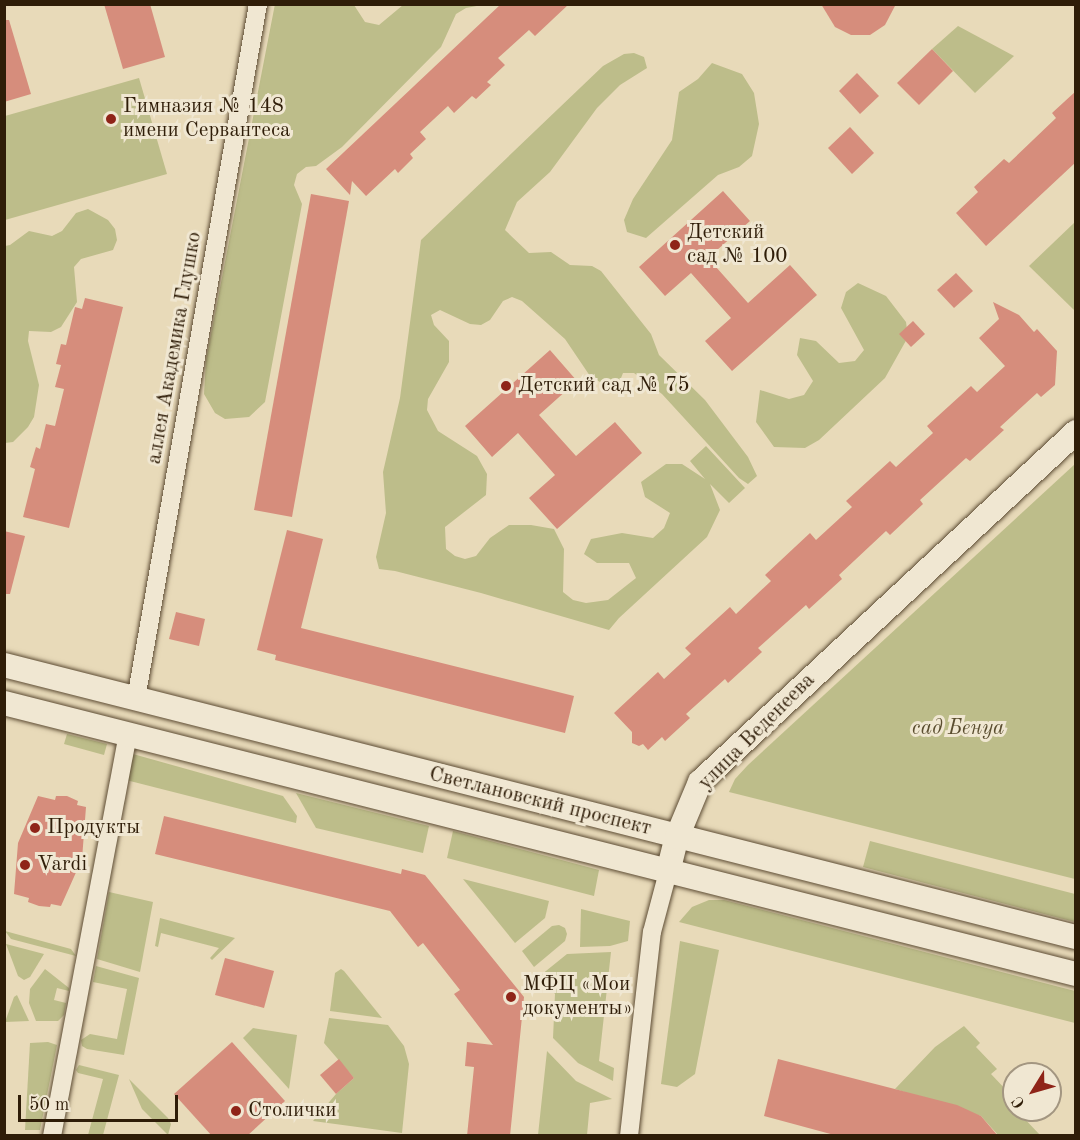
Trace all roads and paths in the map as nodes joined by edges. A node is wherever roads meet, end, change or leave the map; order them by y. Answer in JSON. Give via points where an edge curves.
{"nodes":[{"id":1,"x":258,"y":4,"type":"edge"},
{"id":2,"x":1076,"y":432,"type":"edge"},
{"id":3,"x":4,"y":665,"type":"edge"},
{"id":4,"x":136,"y":699,"type":"junction"},
{"id":5,"x":4,"y":703,"type":"edge"},
{"id":6,"x":128,"y":735,"type":"junction"},
{"id":7,"x":677,"y":837,"type":"junction"},
{"id":8,"x":668,"y":872,"type":"junction"},
{"id":9,"x":1076,"y":937,"type":"edge"},
{"id":10,"x":1076,"y":975,"type":"edge"},
{"id":11,"x":52,"y":1136,"type":"edge"},
{"id":12,"x":629,"y":1136,"type":"edge"}],
"edges":[{"from":1,"to":4,"type":"street","name":"аллея Академика Глушко"},
{"from":2,"to":7,"type":"main road","name":"улица Веденеева","via":[[700,782]]},
{"from":3,"to":4,"type":"main road","name":"Светлановский проспект"},
{"from":4,"to":7,"type":"main road","name":"Светлановский проспект"},
{"from":5,"to":6,"type":"main road","name":"Светлановский проспект"},
{"from":6,"to":8,"type":"main road","name":"Светлановский проспект"},
{"from":6,"to":11,"type":"street"},
{"from":7,"to":8,"type":"main road","name":"улица Веденеева"},
{"from":7,"to":9,"type":"main road","name":"Светлановский проспект"},
{"from":8,"to":10,"type":"main road","name":"Светлановский проспект"},
{"from":8,"to":12,"type":"street","name":"улица Веденеева","via":[[652,932]]}]}
